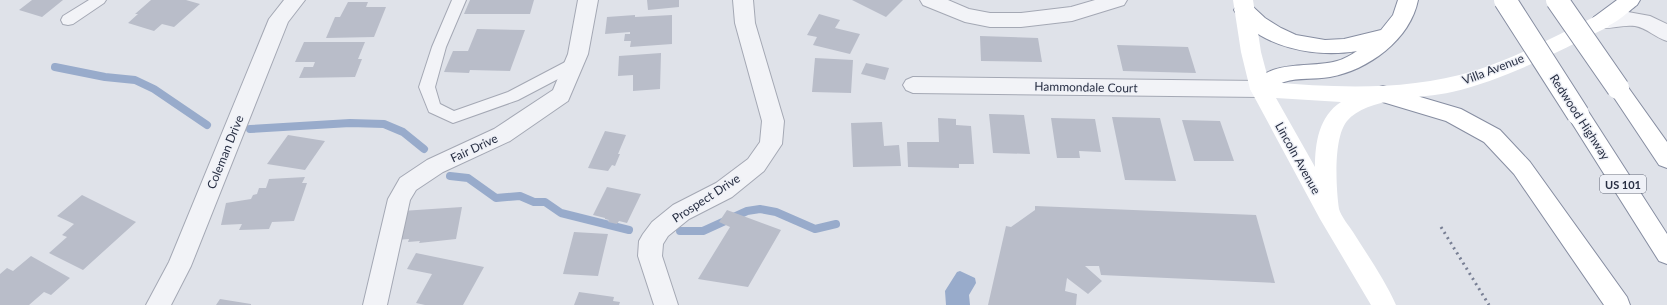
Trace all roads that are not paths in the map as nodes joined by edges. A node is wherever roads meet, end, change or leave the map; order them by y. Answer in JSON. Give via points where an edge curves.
{"nodes":[{"id":1,"x":99,"y":0,"type":"edge"},
{"id":2,"x":295,"y":0,"type":"edge"},
{"id":3,"x":459,"y":0,"type":"edge"},
{"id":4,"x":588,"y":0,"type":"edge"},
{"id":5,"x":743,"y":0,"type":"edge"},
{"id":6,"x":930,"y":0,"type":"edge"},
{"id":7,"x":1117,"y":0,"type":"edge"},
{"id":8,"x":1408,"y":0,"type":"edge"},
{"id":9,"x":1505,"y":0,"type":"edge"},
{"id":10,"x":1557,"y":0,"type":"edge"},
{"id":11,"x":1630,"y":0,"type":"edge"},
{"id":12,"x":1244,"y":5,"type":"edge"},
{"id":13,"x":68,"y":20,"type":"dead end"},
{"id":14,"x":1601,"y":22,"type":"junction"},
{"id":15,"x":1390,"y":33,"type":"junction"},
{"id":16,"x":1667,"y":34,"type":"edge"},
{"id":17,"x":574,"y":64,"type":"junction"},
{"id":18,"x":913,"y":85,"type":"dead end"},
{"id":19,"x":1260,"y":89,"type":"junction"},
{"id":20,"x":1383,"y":94,"type":"junction"},
{"id":21,"x":1667,"y":159,"type":"edge"},
{"id":22,"x":1328,"y":212,"type":"junction"},
{"id":23,"x":1667,"y":254,"type":"edge"},
{"id":24,"x":158,"y":305,"type":"edge"},
{"id":25,"x":375,"y":305,"type":"edge"},
{"id":26,"x":666,"y":305,"type":"edge"},
{"id":27,"x":1384,"y":305,"type":"edge"},
{"id":28,"x":1618,"y":305,"type":"edge"}],
"edges":[{"from":1,"to":13,"type":"lane"},
{"from":2,"to":24,"type":"street","name":"Coleman Drive","via":[[279,19],[179,266]]},
{"from":3,"to":17,"type":"lane","via":[[439,47],[427,86],[434,108],[453,117],[513,96]]},
{"from":4,"to":17,"type":"street","name":"Fair Drive"},
{"from":5,"to":26,"type":"street","name":"Prospect Drive","via":[[744,23],[773,121],[771,144],[756,165],[724,190],[681,212],[660,229],[651,241],[650,256]]},
{"from":6,"to":7,"type":"street","via":[[965,15],[990,20],[1022,20],[1072,14]]},
{"from":8,"to":15,"type":"main road","via":[[1404,13]]},
{"from":9,"to":23,"type":"main road","name":"Redwood Highway","number":"US 101","bridge":true},
{"from":10,"to":21,"type":"main road","bridge":true},
{"from":11,"to":14,"type":"main road"},
{"from":12,"to":15,"type":"main road","via":[[1258,23],[1277,35],[1316,47],[1351,46]]},
{"from":12,"to":19,"type":"main road","name":"Lincoln Avenue"},
{"from":14,"to":16,"type":"street","name":"Villa Avenue","via":[[1613,18],[1631,18],[1650,24]]},
{"from":14,"to":20,"type":"main road","name":"Villa Avenue","via":[[1480,77],[1431,88]]},
{"from":15,"to":19,"type":"main road","via":[[1372,51],[1350,64],[1278,76]]},
{"from":17,"to":25,"type":"street","name":"Fair Drive","via":[[561,95],[502,135],[435,166],[408,184],[399,199]]},
{"from":18,"to":19,"type":"street","name":"Hammondale Court"},
{"from":19,"to":20,"type":"main road","name":"Villa Avenue","via":[[1322,94]]},
{"from":19,"to":22,"type":"main road","name":"Lincoln Avenue"},
{"from":20,"to":22,"type":"main road","via":[[1350,107],[1341,113],[1331,126],[1327,142]]},
{"from":20,"to":28,"type":"main road","via":[[1453,115],[1492,136],[1522,168]]},
{"from":22,"to":27,"type":"main road","name":"Lincoln Avenue"}]}
